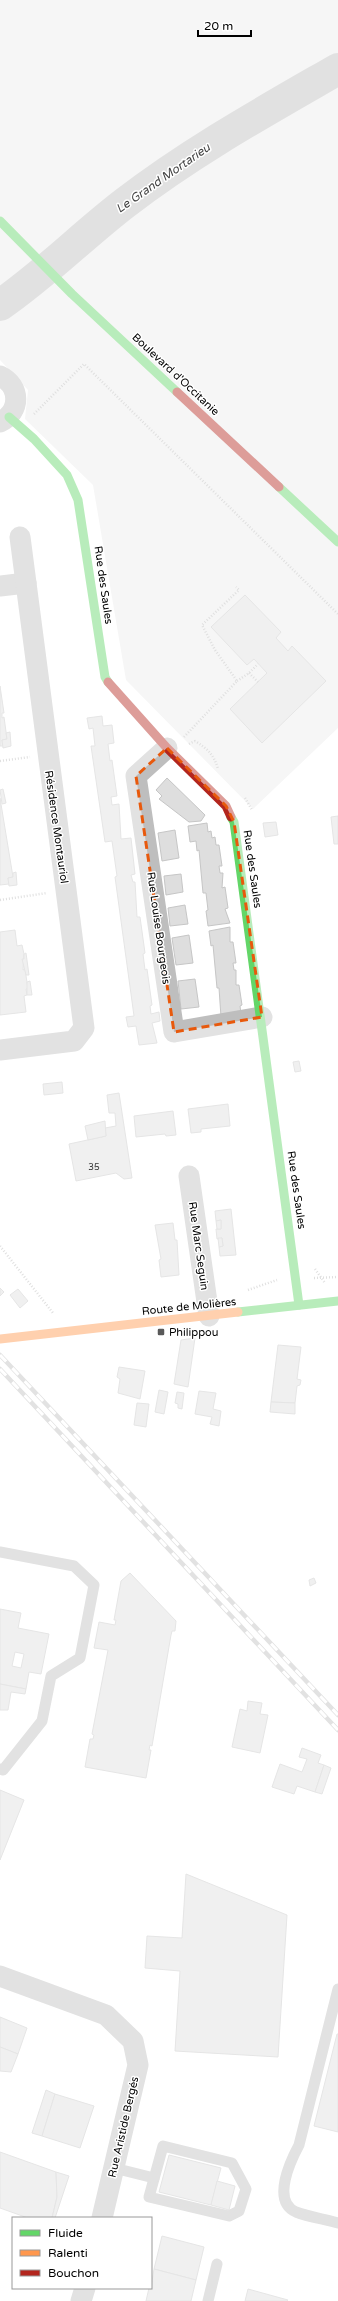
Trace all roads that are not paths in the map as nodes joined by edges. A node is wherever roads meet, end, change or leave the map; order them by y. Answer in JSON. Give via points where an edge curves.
{"nodes":[{"id":1,"x":0,"y":220,"type":"edge"},
{"id":2,"x":0,"y":376,"type":"edge"},
{"id":3,"x":4,"y":420,"type":"edge"},
{"id":4,"x":20,"y":537,"type":"dead end"},
{"id":5,"x":338,"y":542,"type":"edge"},
{"id":6,"x":26,"y":583,"type":"junction"},
{"id":7,"x":0,"y":586,"type":"edge"},
{"id":8,"x":176,"y":739,"type":"junction"},
{"id":9,"x":262,"y":1017,"type":"junction"},
{"id":10,"x":0,"y":1050,"type":"edge"},
{"id":11,"x":189,"y":1176,"type":"dead end"},
{"id":12,"x":338,"y":1300,"type":"edge"},
{"id":13,"x":299,"y":1305,"type":"junction"},
{"id":14,"x":209,"y":1316,"type":"junction"},
{"id":15,"x":0,"y":1340,"type":"edge"},
{"id":16,"x":0,"y":1552,"type":"edge"},
{"id":17,"x":0,"y":1769,"type":"edge"},
{"id":18,"x":0,"y":1976,"type":"edge"},
{"id":19,"x":338,"y":1989,"type":"edge"},
{"id":20,"x":114,"y":2168,"type":"junction"},
{"id":21,"x":154,"y":2178,"type":"junction"},
{"id":22,"x":102,"y":2217,"type":"edge"},
{"id":23,"x":338,"y":2223,"type":"edge"},
{"id":24,"x":217,"y":2264,"type":"dead end"},
{"id":25,"x":85,"y":2289,"type":"edge"},
{"id":26,"x":81,"y":2301,"type":"edge"},
{"id":27,"x":208,"y":2301,"type":"edge"}],
"edges":[{"from":1,"to":5,"type":"street","name":"Boulevard d'Occitanie","via":[[72,294]]},
{"from":2,"to":3,"type":"street","via":[[13,387],[16,397],[14,408]]},
{"from":3,"to":8,"type":"street","name":"Rue des Saules","via":[[34,439],[68,476],[78,500],[105,677],[110,687]]},
{"from":4,"to":6,"type":"street","name":"Résidence Montauriol"},
{"from":6,"to":7,"type":"street"},
{"from":6,"to":10,"type":"street","name":"Résidence Montauriol","via":[[84,1028],[74,1041]]},
{"from":8,"to":9,"type":"street","name":"Rue des Saules","via":[[226,806],[234,822]]},
{"from":8,"to":9,"type":"street","name":"Rue Louise Bourgeois","via":[[136,776],[174,1032]]},
{"from":9,"to":13,"type":"street","name":"Rue des Saules"},
{"from":11,"to":14,"type":"street","name":"Rue Marc Seguin"},
{"from":12,"to":13,"type":"street","name":"Route de Molières"},
{"from":13,"to":14,"type":"street","name":"Route de Molières"},
{"from":14,"to":15,"type":"street","name":"Route de Molières"},
{"from":16,"to":17,"type":"lane","via":[[74,1566],[94,1584],[80,1658],[51,1676],[42,1721],[3,1770]]},
{"from":18,"to":20,"type":"street","name":"Rue Aristide Bergés","via":[[106,2015],[133,2041],[138,2065]]},
{"from":19,"to":23,"type":"lane","via":[[299,2145],[288,2168],[284,2187],[287,2202],[294,2211]]},
{"from":20,"to":21,"type":"lane"},
{"from":20,"to":22,"type":"street","name":"Rue Aristide Bergés"},
{"from":21,"to":21,"type":"lane","via":[[163,2146],[232,2163],[246,2189],[240,2211],[229,2216],[149,2197]]},
{"from":24,"to":27,"type":"lane"},
{"from":25,"to":26,"type":"street"}]}
